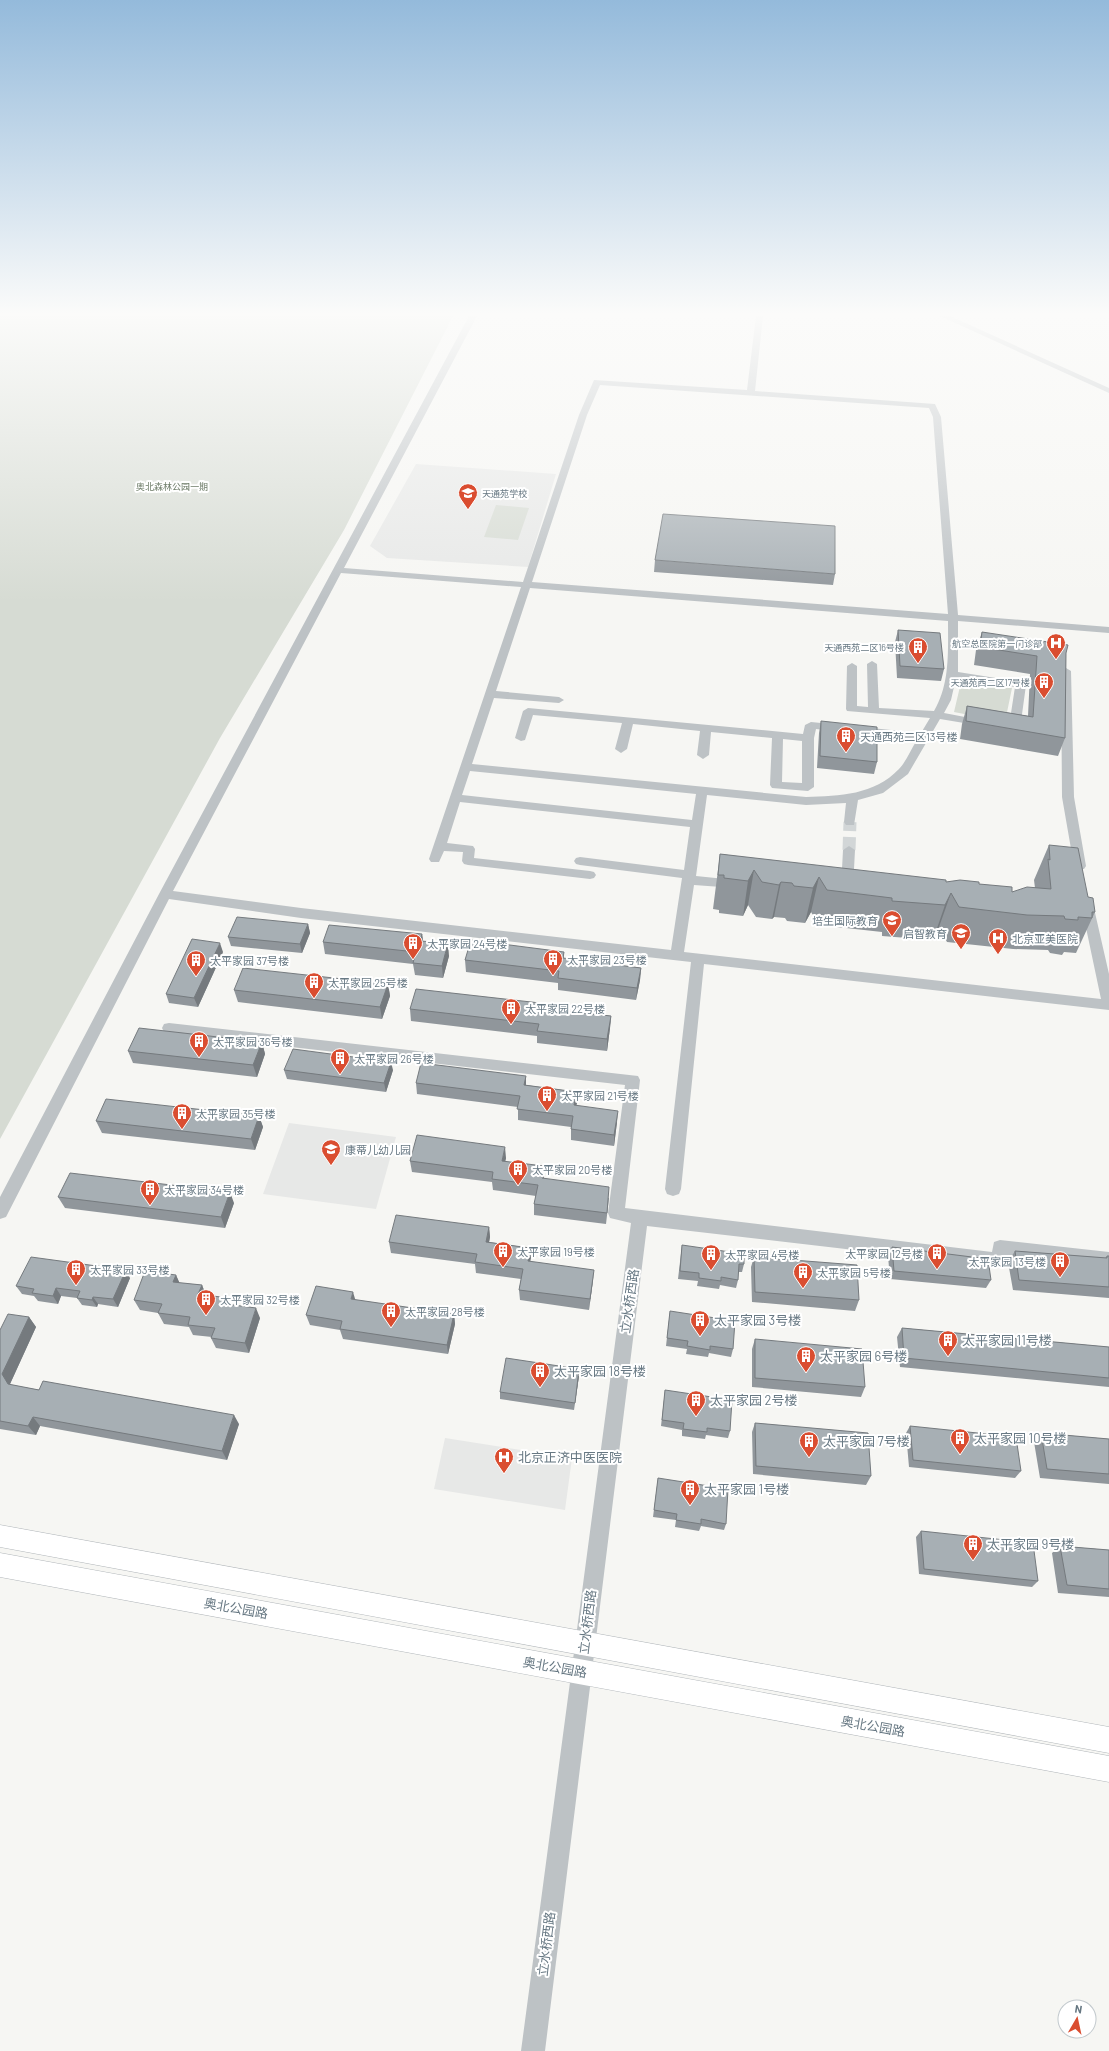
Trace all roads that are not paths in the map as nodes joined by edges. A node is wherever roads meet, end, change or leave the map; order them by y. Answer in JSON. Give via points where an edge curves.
{"nodes":[{"id":1,"x":422,"y":412,"type":"edge"},
{"id":2,"x":584,"y":412,"type":"edge"},
{"id":3,"x":935,"y":412,"type":"edge"},
{"id":4,"x":337,"y":570,"type":"junction"},
{"id":5,"x":527,"y":585,"type":"junction"},
{"id":6,"x":953,"y":619,"type":"junction"},
{"id":7,"x":1109,"y":630,"type":"edge"},
{"id":8,"x":872,"y":664,"type":"dead end"},
{"id":9,"x":852,"y":666,"type":"dead end"},
{"id":10,"x":1066,"y":671,"type":"edge"},
{"id":11,"x":952,"y":674,"type":"junction"},
{"id":12,"x":491,"y":694,"type":"junction"},
{"id":13,"x":559,"y":700,"type":"dead end"},
{"id":14,"x":874,"y":710,"type":"junction"},
{"id":15,"x":937,"y":715,"type":"junction"},
{"id":16,"x":628,"y":721,"type":"junction"},
{"id":17,"x":706,"y":729,"type":"junction"},
{"id":18,"x":778,"y":736,"type":"junction"},
{"id":19,"x":924,"y":737,"type":"junction"},
{"id":20,"x":521,"y":738,"type":"dead end"},
{"id":21,"x":808,"y":738,"type":"junction"},
{"id":22,"x":621,"y":750,"type":"dead end"},
{"id":23,"x":703,"y":755,"type":"dead end"},
{"id":24,"x":466,"y":767,"type":"junction"},
{"id":25,"x":702,"y":791,"type":"junction"},
{"id":26,"x":852,"y":797,"type":"junction"},
{"id":27,"x":456,"y":798,"type":"junction"},
{"id":28,"x":850,"y":822,"type":"tunnel mouth"},
{"id":29,"x":696,"y":824,"type":"junction"},
{"id":30,"x":440,"y":846,"type":"junction"},
{"id":31,"x":849,"y":850,"type":"tunnel mouth"},
{"id":32,"x":435,"y":859,"type":"dead end"},
{"id":33,"x":580,"y":861,"type":"dead end"},
{"id":34,"x":590,"y":875,"type":"dead end"},
{"id":35,"x":690,"y":877,"type":"junction"},
{"id":36,"x":1083,"y":880,"type":"edge"},
{"id":37,"x":744,"y":885,"type":"edge"},
{"id":38,"x":165,"y":894,"type":"junction"},
{"id":39,"x":1085,"y":895,"type":"edge"},
{"id":40,"x":846,"y":896,"type":"edge"},
{"id":41,"x":677,"y":955,"type":"junction"},
{"id":42,"x":698,"y":957,"type":"junction"},
{"id":43,"x":1109,"y":1005,"type":"edge"},
{"id":44,"x":169,"y":1028,"type":"dead end"},
{"id":45,"x":673,"y":1189,"type":"dead end"},
{"id":46,"x":0,"y":1212,"type":"edge"},
{"id":47,"x":640,"y":1218,"type":"junction"},
{"id":48,"x":1109,"y":1259,"type":"edge"},
{"id":49,"x":0,"y":1536,"type":"edge"},
{"id":50,"x":0,"y":1565,"type":"edge"},
{"id":51,"x":584,"y":1643,"type":"junction"},
{"id":52,"x":581,"y":1672,"type":"junction"},
{"id":53,"x":1109,"y":1740,"type":"edge"},
{"id":54,"x":1109,"y":1769,"type":"edge"},
{"id":55,"x":533,"y":2051,"type":"edge"}],
"edges":[{"from":1,"to":4,"type":"street"},
{"from":2,"to":5,"type":"street"},
{"from":3,"to":6,"type":"street"},
{"from":4,"to":5,"type":"street"},
{"from":4,"to":38,"type":"street"},
{"from":5,"to":6,"type":"street"},
{"from":5,"to":12,"type":"street"},
{"from":6,"to":7,"type":"street"},
{"from":6,"to":11,"type":"street"},
{"from":8,"to":14,"type":"street"},
{"from":9,"to":14,"type":"street","via":[[851,709]]},
{"from":10,"to":36,"type":"street","via":[[1068,797]]},
{"from":11,"to":15,"type":"street","via":[[946,700]]},
{"from":11,"to":15,"type":"street","via":[[1020,684],[1014,729]]},
{"from":12,"to":13,"type":"street"},
{"from":12,"to":24,"type":"street"},
{"from":14,"to":15,"type":"street"},
{"from":15,"to":19,"type":"street"},
{"from":16,"to":17,"type":"street"},
{"from":16,"to":20,"type":"street","via":[[528,712]]},
{"from":16,"to":22,"type":"street"},
{"from":17,"to":18,"type":"street"},
{"from":17,"to":23,"type":"street"},
{"from":18,"to":21,"type":"street"},
{"from":18,"to":21,"type":"street","via":[[776,785],[808,787]]},
{"from":19,"to":21,"type":"street","via":[[811,725]]},
{"from":19,"to":26,"type":"street","via":[[904,771],[879,790]]},
{"from":24,"to":25,"type":"street"},
{"from":24,"to":27,"type":"street"},
{"from":25,"to":26,"type":"street","via":[[806,801],[842,800]]},
{"from":25,"to":29,"type":"street"},
{"from":26,"to":28,"type":"street"},
{"from":27,"to":29,"type":"street"},
{"from":27,"to":30,"type":"street"},
{"from":29,"to":35,"type":"street"},
{"from":30,"to":32,"type":"street"},
{"from":30,"to":34,"type":"street","via":[[469,849],[468,862]]},
{"from":31,"to":40,"type":"street"},
{"from":33,"to":35,"type":"street"},
{"from":35,"to":37,"type":"street"},
{"from":35,"to":41,"type":"street"},
{"from":38,"to":41,"type":"street","via":[[301,913]]},
{"from":38,"to":46,"type":"street"},
{"from":39,"to":43,"type":"street"},
{"from":41,"to":42,"type":"street"},
{"from":42,"to":43,"type":"street"},
{"from":42,"to":45,"type":"street"},
{"from":44,"to":47,"type":"street","via":[[633,1080],[616,1213]]},
{"from":47,"to":48,"type":"street","via":[[1000,1260],[1000,1247]]},
{"from":47,"to":51,"type":"street","name":"立水桥西路"},
{"from":49,"to":51,"type":"main road"},
{"from":50,"to":52,"type":"main road","name":"奥北公园路"},
{"from":51,"to":52,"type":"street","name":"立水桥西路"},
{"from":51,"to":53,"type":"main road"},
{"from":52,"to":54,"type":"main road","name":"奥北公园路"},
{"from":52,"to":55,"type":"street","name":"立水桥西路"}]}
